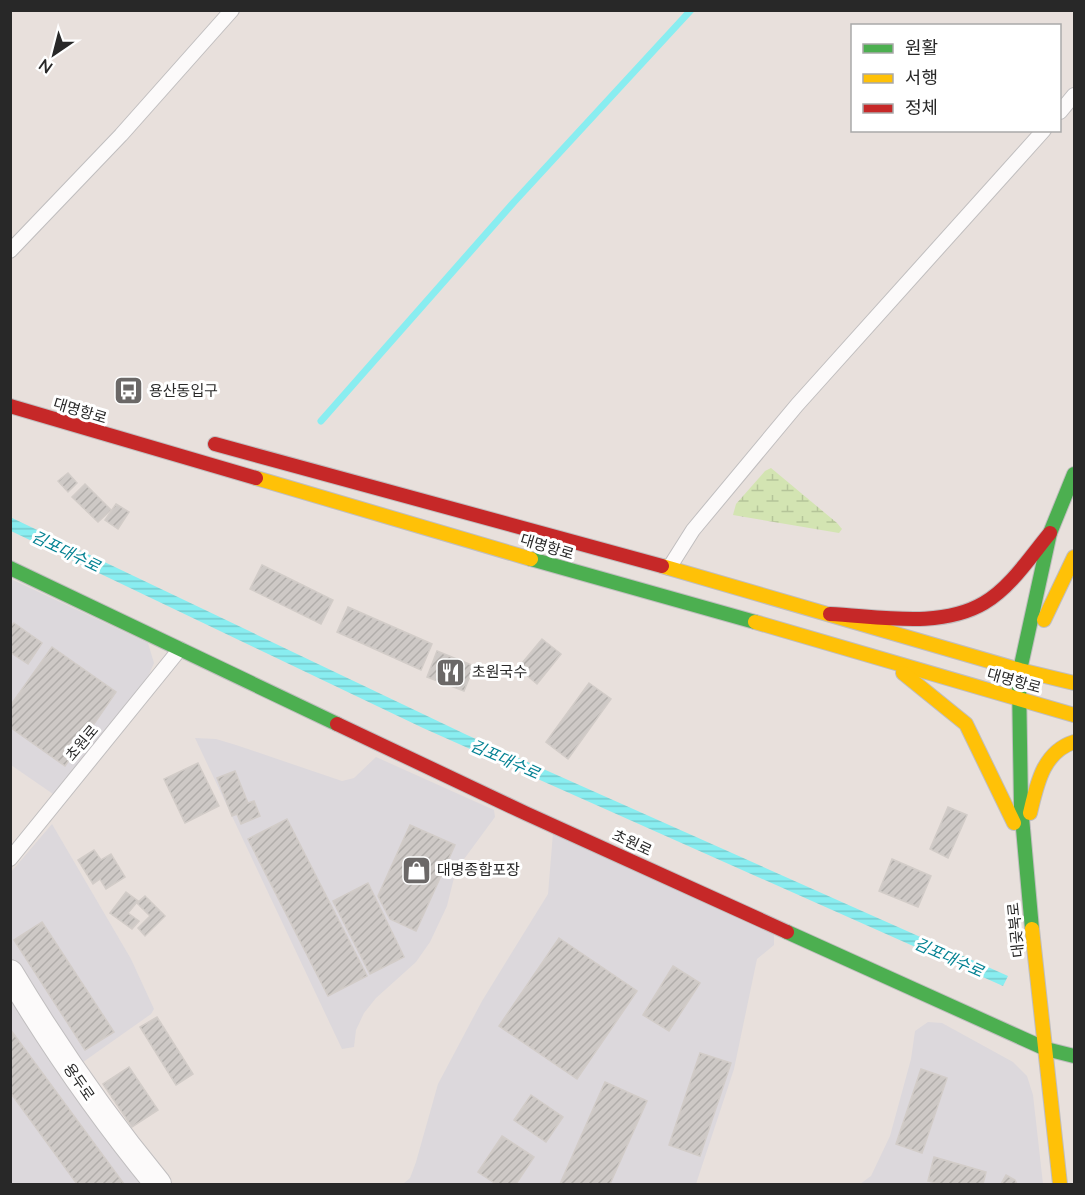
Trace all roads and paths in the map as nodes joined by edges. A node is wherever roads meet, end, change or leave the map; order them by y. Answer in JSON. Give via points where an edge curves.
{"nodes":[{"id":1,"x":232,"y":10,"type":"edge"},
{"id":2,"x":1074,"y":95,"type":"edge"},
{"id":3,"x":1061,"y":110,"type":"edge"},
{"id":4,"x":1042,"y":132,"type":"edge"},
{"id":5,"x":10,"y":252,"type":"edge"},
{"id":6,"x":10,"y":406,"type":"edge"},
{"id":7,"x":199,"y":440,"type":"dead end"},
{"id":8,"x":1074,"y":474,"type":"edge"},
{"id":9,"x":1050,"y":533,"type":"junction"},
{"id":10,"x":1074,"y":557,"type":"edge"},
{"id":11,"x":10,"y":568,"type":"edge"},
{"id":12,"x":669,"y":568,"type":"junction"},
{"id":13,"x":830,"y":614,"type":"junction"},
{"id":14,"x":825,"y":640,"type":"junction"},
{"id":15,"x":180,"y":649,"type":"junction"},
{"id":16,"x":1020,"y":670,"type":"junction"},
{"id":17,"x":1074,"y":683,"type":"edge"},
{"id":18,"x":1018,"y":701,"type":"junction"},
{"id":19,"x":1074,"y":715,"type":"edge"},
{"id":20,"x":1074,"y":742,"type":"edge"},
{"id":21,"x":1023,"y":844,"type":"junction"},
{"id":22,"x":10,"y":859,"type":"edge"},
{"id":23,"x":10,"y":973,"type":"edge"},
{"id":24,"x":1046,"y":1049,"type":"junction"},
{"id":25,"x":1074,"y":1056,"type":"edge"},
{"id":26,"x":158,"y":1185,"type":"edge"},
{"id":27,"x":1060,"y":1185,"type":"edge"}],
"edges":[{"from":1,"to":5,"type":"lane"},
{"from":2,"to":3,"type":"lane"},
{"from":4,"to":12,"type":"lane","via":[[797,405],[693,530]]},
{"from":6,"to":14,"type":"main road","name":"대명항로","via":[[635,590]]},
{"from":7,"to":12,"type":"main road","name":"대명항로"},
{"from":8,"to":9,"type":"main road"},
{"from":9,"to":13,"type":"main road","via":[[1010,580],[984,603],[955,615]]},
{"from":9,"to":16,"type":"main road"},
{"from":10,"to":16,"type":"main road"},
{"from":11,"to":15,"type":"main road","name":"초원로"},
{"from":12,"to":13,"type":"main road","name":"대명항로"},
{"from":13,"to":16,"type":"main road","name":"대명항로"},
{"from":14,"to":18,"type":"main road","name":"대명항로"},
{"from":14,"to":21,"type":"main road","via":[[905,674],[966,724]]},
{"from":15,"to":22,"type":"lane","name":"초원로"},
{"from":15,"to":24,"type":"main road","name":"초원로","via":[[515,808]]},
{"from":16,"to":17,"type":"main road","name":"대명항로"},
{"from":16,"to":18,"type":"main road","name":"대곶북로"},
{"from":18,"to":19,"type":"main road","name":"대명항로"},
{"from":18,"to":21,"type":"main road","name":"대곶북로"},
{"from":20,"to":21,"type":"main road","via":[[1049,759],[1038,777]]},
{"from":21,"to":24,"type":"main road","name":"대곶북로"},
{"from":23,"to":26,"type":"street","name":"용두로","via":[[54,1047]]},
{"from":24,"to":25,"type":"main road","name":"초원로"},
{"from":24,"to":27,"type":"main road","name":"대곶북로"}]}
